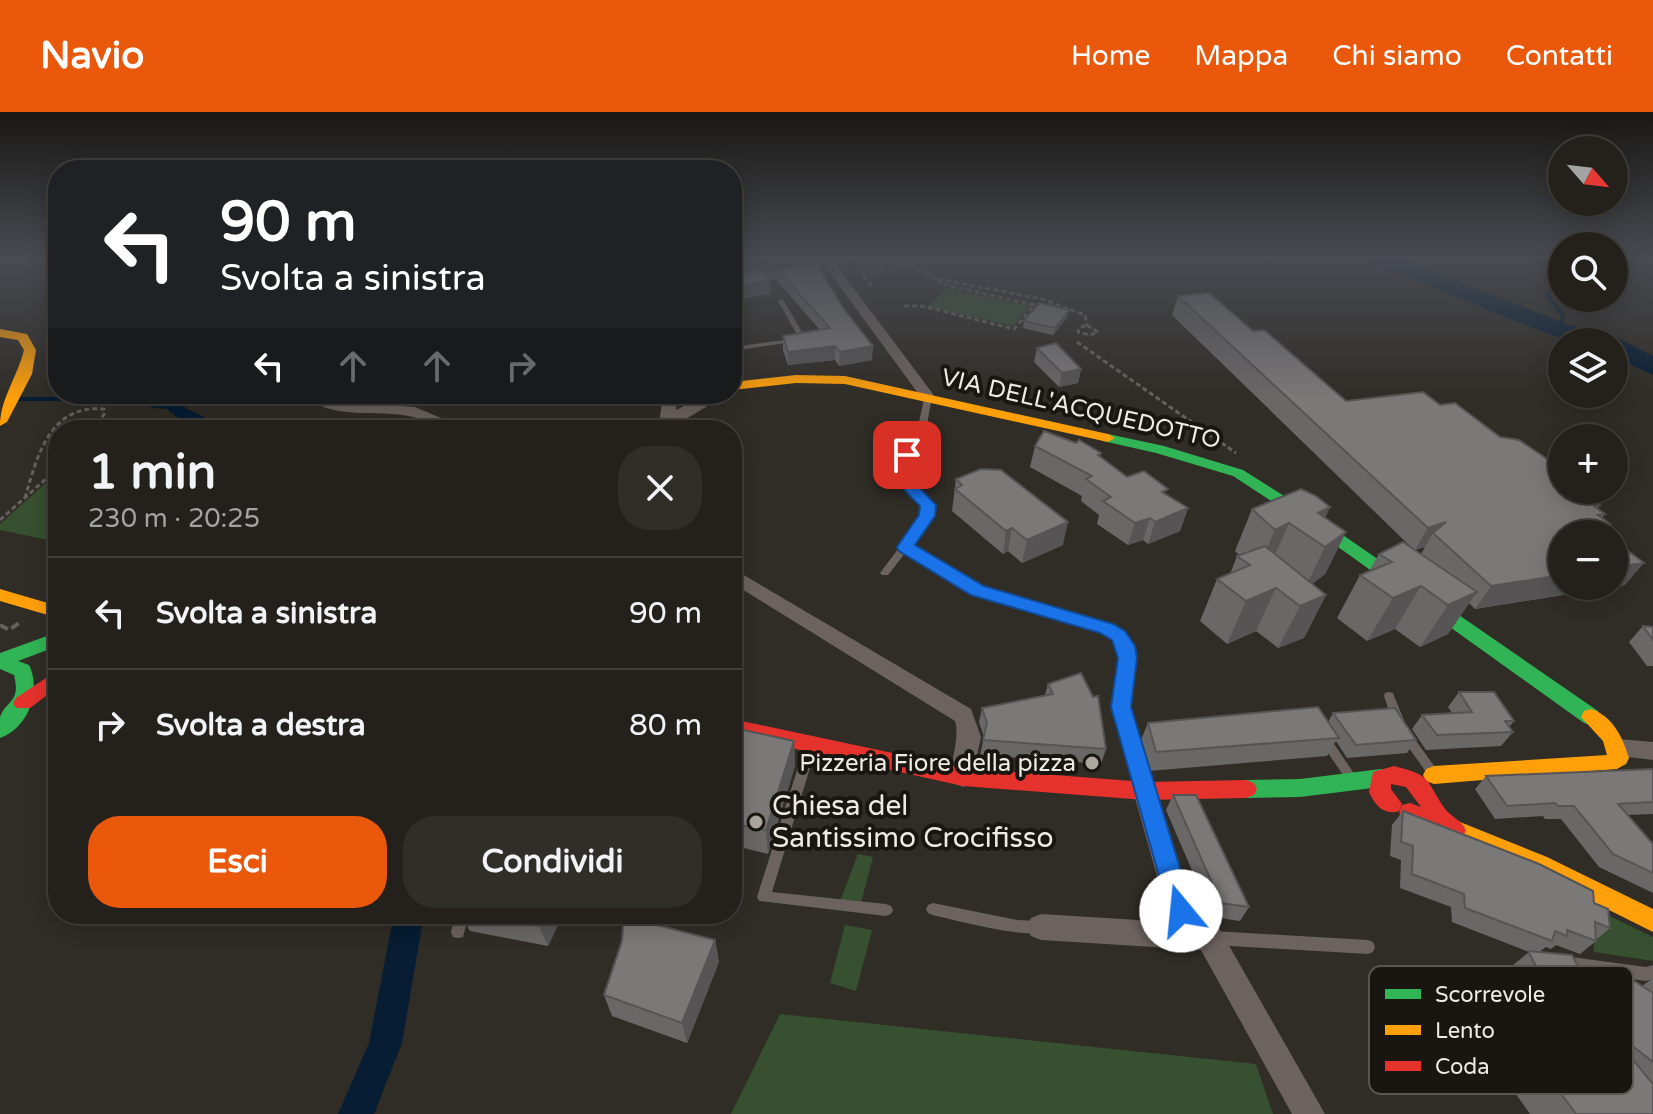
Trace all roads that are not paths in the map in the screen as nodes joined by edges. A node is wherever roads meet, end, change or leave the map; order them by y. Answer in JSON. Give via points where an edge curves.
{"nodes":[{"id":1,"x":783,"y":305,"type":"edge"},
{"id":2,"x":860,"y":305,"type":"edge"},
{"id":3,"x":0,"y":333,"type":"edge"},
{"id":4,"x":742,"y":348,"type":"edge"},
{"id":5,"x":912,"y":375,"type":"junction"},
{"id":6,"x":742,"y":386,"type":"edge"},
{"id":7,"x":887,"y":388,"type":"junction"},
{"id":8,"x":928,"y":397,"type":"junction"},
{"id":9,"x":331,"y":404,"type":"edge"},
{"id":10,"x":697,"y":404,"type":"edge"},
{"id":11,"x":435,"y":420,"type":"edge"},
{"id":12,"x":672,"y":420,"type":"edge"},
{"id":13,"x":0,"y":422,"type":"edge"},
{"id":14,"x":905,"y":547,"type":"junction"},
{"id":15,"x":885,"y":573,"type":"dead end"},
{"id":16,"x":742,"y":580,"type":"edge"},
{"id":17,"x":0,"y":595,"type":"edge"},
{"id":18,"x":48,"y":611,"type":"edge"},
{"id":19,"x":48,"y":630,"type":"edge"},
{"id":20,"x":48,"y":643,"type":"edge"},
{"id":21,"x":36,"y":648,"type":"junction"},
{"id":22,"x":0,"y":661,"type":"edge"},
{"id":23,"x":48,"y":684,"type":"edge"},
{"id":24,"x":1389,"y":696,"type":"dead end"},
{"id":25,"x":23,"y":703,"type":"junction"},
{"id":26,"x":1313,"y":721,"type":"edge"},
{"id":27,"x":742,"y":729,"type":"edge"},
{"id":28,"x":0,"y":730,"type":"edge"},
{"id":29,"x":812,"y":743,"type":"junction"},
{"id":30,"x":1619,"y":748,"type":"junction"},
{"id":31,"x":1653,"y":751,"type":"edge"},
{"id":32,"x":1402,"y":775,"type":"junction"},
{"id":33,"x":1434,"y":775,"type":"junction"},
{"id":34,"x":963,"y":777,"type":"junction"},
{"id":35,"x":1381,"y":778,"type":"junction"},
{"id":36,"x":1354,"y":783,"type":"junction"},
{"id":37,"x":1300,"y":788,"type":"junction"},
{"id":38,"x":1145,"y":791,"type":"junction"},
{"id":39,"x":1391,"y":804,"type":"junction"},
{"id":40,"x":1422,"y":804,"type":"junction"},
{"id":41,"x":933,"y":909,"type":"dead end"},
{"id":42,"x":886,"y":910,"type":"dead end"},
{"id":43,"x":1653,"y":921,"type":"edge"},
{"id":44,"x":460,"y":924,"type":"edge"},
{"id":45,"x":1041,"y":927,"type":"joint"},
{"id":46,"x":458,"y":932,"type":"dead end"},
{"id":47,"x":1199,"y":937,"type":"junction"},
{"id":48,"x":1368,"y":947,"type":"dead end"},
{"id":49,"x":1550,"y":963,"type":"edge"},
{"id":50,"x":1576,"y":966,"type":"edge"},
{"id":51,"x":1653,"y":972,"type":"edge"},
{"id":52,"x":1633,"y":973,"type":"edge"},
{"id":53,"x":1309,"y":1114,"type":"edge"}],
"edges":[{"from":1,"to":4,"type":"lane","via":[[803,339]]},
{"from":2,"to":5,"type":"street"},
{"from":3,"to":13,"type":"street","via":[[23,337],[30,350],[25,374]]},
{"from":5,"to":7,"type":"street","via":[[906,383]]},
{"from":5,"to":8,"type":"street"},
{"from":6,"to":7,"type":"street","name":"VIA DELL'ACQUEDOTTO","via":[[821,378]]},
{"from":7,"to":8,"type":"street","name":"VIA DELL'ACQUEDOTTO"},
{"from":8,"to":14,"type":"lane","via":[[924,422],[903,471],[904,481],[928,505],[927,516]]},
{"from":8,"to":30,"type":"street","name":"VIA DELL'ACQUEDOTTO","via":[[1159,449],[1238,473],[1583,711]]},
{"from":9,"to":11,"type":"street","via":[[415,412]]},
{"from":10,"to":12,"type":"street"},
{"from":14,"to":15,"type":"lane"},
{"from":14,"to":38,"type":"lane","via":[[977,591],[1119,635],[1128,658],[1121,707]]},
{"from":16,"to":34,"type":"street","via":[[963,715],[970,736]]},
{"from":17,"to":18,"type":"street"},
{"from":19,"to":21,"type":"street"},
{"from":20,"to":21,"type":"street"},
{"from":21,"to":22,"type":"street"},
{"from":22,"to":25,"type":"street","via":[[26,677]]},
{"from":23,"to":25,"type":"street"},
{"from":24,"to":33,"type":"lane","via":[[1402,730]]},
{"from":25,"to":28,"type":"street"},
{"from":26,"to":36,"type":"lane"},
{"from":27,"to":29,"type":"street"},
{"from":29,"to":34,"type":"street"},
{"from":29,"to":42,"type":"lane","via":[[764,897]]},
{"from":30,"to":31,"type":"street"},
{"from":30,"to":33,"type":"street","via":[[1619,758],[1610,763]]},
{"from":32,"to":33,"type":"street"},
{"from":32,"to":35,"type":"street"},
{"from":32,"to":40,"type":"street","via":[[1417,782]]},
{"from":33,"to":40,"type":"street"},
{"from":34,"to":38,"type":"street"},
{"from":35,"to":36,"type":"street"},
{"from":35,"to":39,"type":"street","via":[[1380,792]]},
{"from":36,"to":37,"type":"street"},
{"from":37,"to":38,"type":"street"},
{"from":37,"to":39,"type":"street"},
{"from":38,"to":47,"type":"street"},
{"from":39,"to":40,"type":"street"},
{"from":40,"to":43,"type":"street","via":[[1455,830],[1539,864]]},
{"from":41,"to":45,"type":"lane"},
{"from":44,"to":46,"type":"lane"},
{"from":45,"to":47,"type":"street"},
{"from":47,"to":48,"type":"lane"},
{"from":47,"to":53,"type":"street"},
{"from":49,"to":50,"type":"lane"},
{"from":51,"to":52,"type":"lane"}]}
